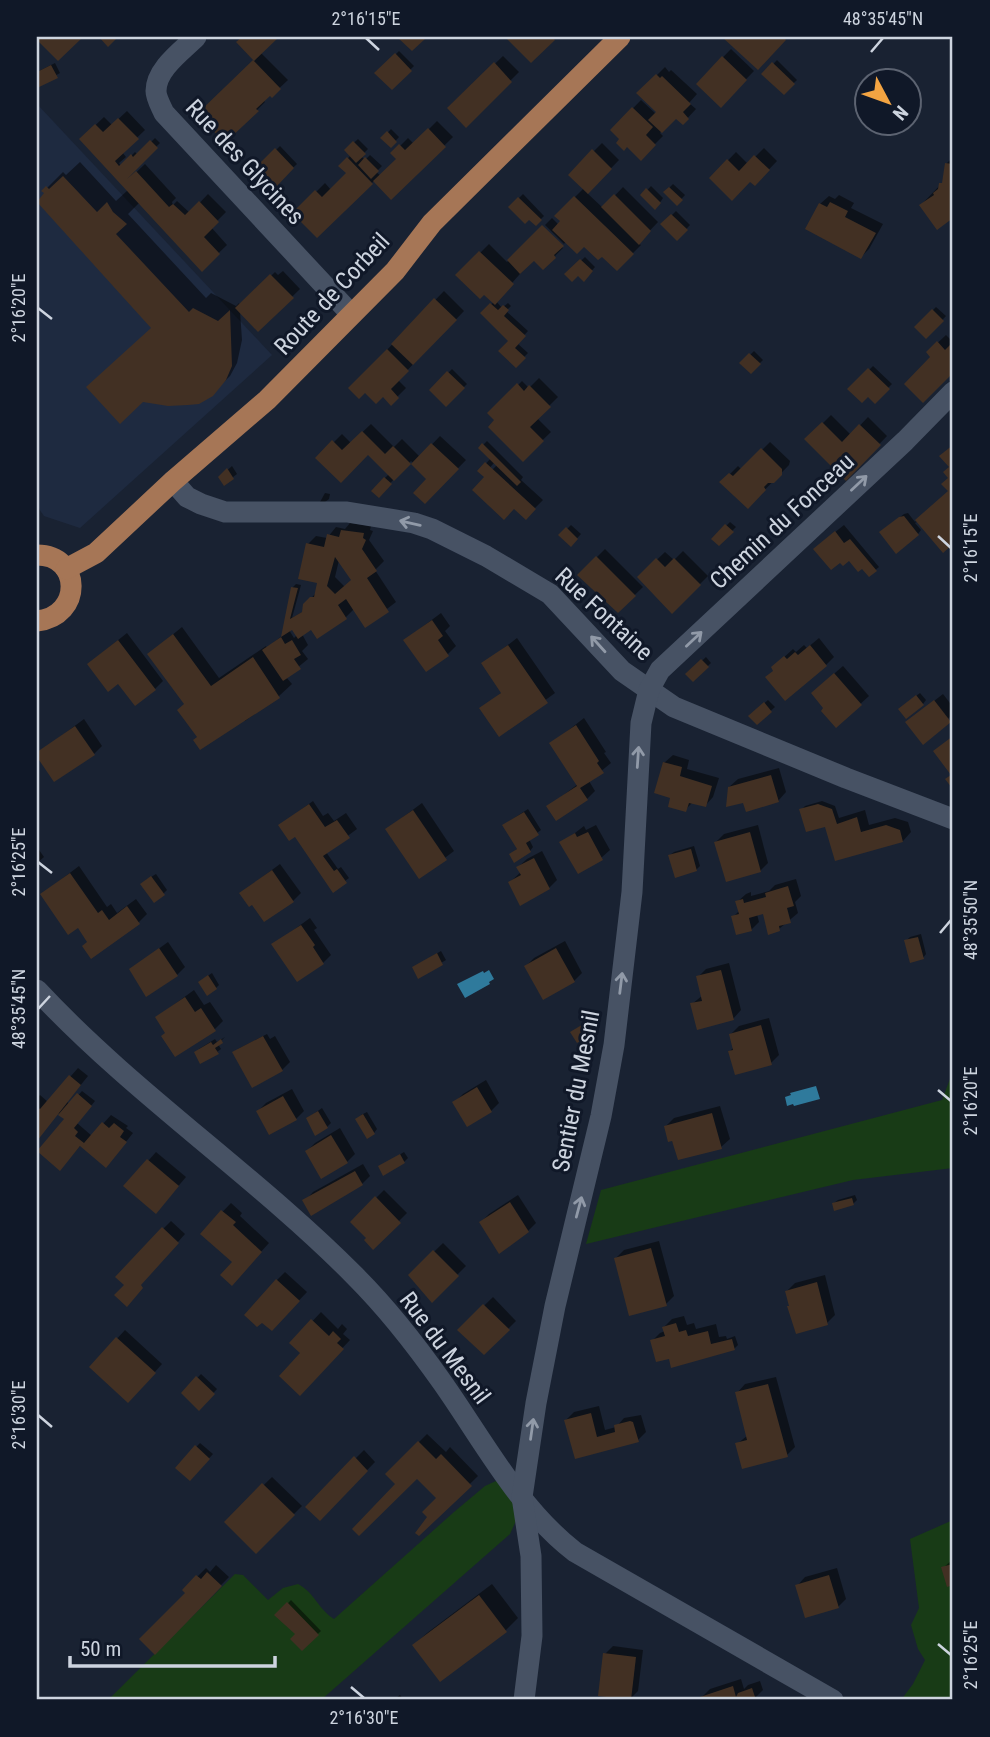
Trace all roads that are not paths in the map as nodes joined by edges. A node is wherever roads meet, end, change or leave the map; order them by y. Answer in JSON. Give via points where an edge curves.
{"nodes":[{"id":1,"x":196,"y":37,"type":"edge"},
{"id":2,"x":620,"y":37,"type":"edge"},
{"id":3,"x":351,"y":314,"type":"junction"},
{"id":4,"x":953,"y":392,"type":"edge"},
{"id":5,"x":173,"y":481,"type":"junction"},
{"id":6,"x":37,"y":555,"type":"edge"},
{"id":7,"x":66,"y":569,"type":"junction"},
{"id":8,"x":37,"y":621,"type":"edge"},
{"id":9,"x":649,"y":690,"type":"junction"},
{"id":10,"x":953,"y":819,"type":"edge"},
{"id":11,"x":37,"y":990,"type":"edge"},
{"id":12,"x":523,"y":1497,"type":"junction"},
{"id":13,"x":524,"y":1700,"type":"edge"},
{"id":14,"x":833,"y":1700,"type":"edge"}],
"edges":[{"from":1,"to":3,"type":"street","name":"Rue des Glycines","via":[[160,78],[156,90],[164,113]]},
{"from":2,"to":3,"type":"main road","name":"Route de Corbeil","via":[[432,223],[395,271]]},
{"from":3,"to":5,"type":"main road","name":"Route de Corbeil","via":[[267,400]]},
{"from":9,"to":4,"type":"street","name":"Chemin du Fonceau","one_way":true,"via":[[660,670]]},
{"from":5,"to":7,"type":"main road","name":"Route de Corbeil","via":[[96,553]]},
{"from":9,"to":5,"type":"street","name":"Rue Fontaine","one_way":true,"via":[[622,671],[550,594],[432,529],[348,512],[225,512],[187,497]]},
{"from":6,"to":7,"type":"main road","via":[[51,557]]},
{"from":7,"to":8,"type":"main road","via":[[72,589],[65,608]]},
{"from":9,"to":10,"type":"street","name":"Rue Fontaine","via":[[674,707]]},
{"from":12,"to":9,"type":"street","name":"Sentier du Mesnil","one_way":true,"via":[[550,1330],[614,1045],[632,892],[641,723]]},
{"from":11,"to":12,"type":"street","name":"Rue du Mesnil","via":[[100,1052],[356,1276],[400,1326]]},
{"from":12,"to":13,"type":"street","via":[[531,1556],[532,1636]]},
{"from":12,"to":14,"type":"street","name":"Rue du Mesnil","via":[[540,1522],[575,1552]]}]}
